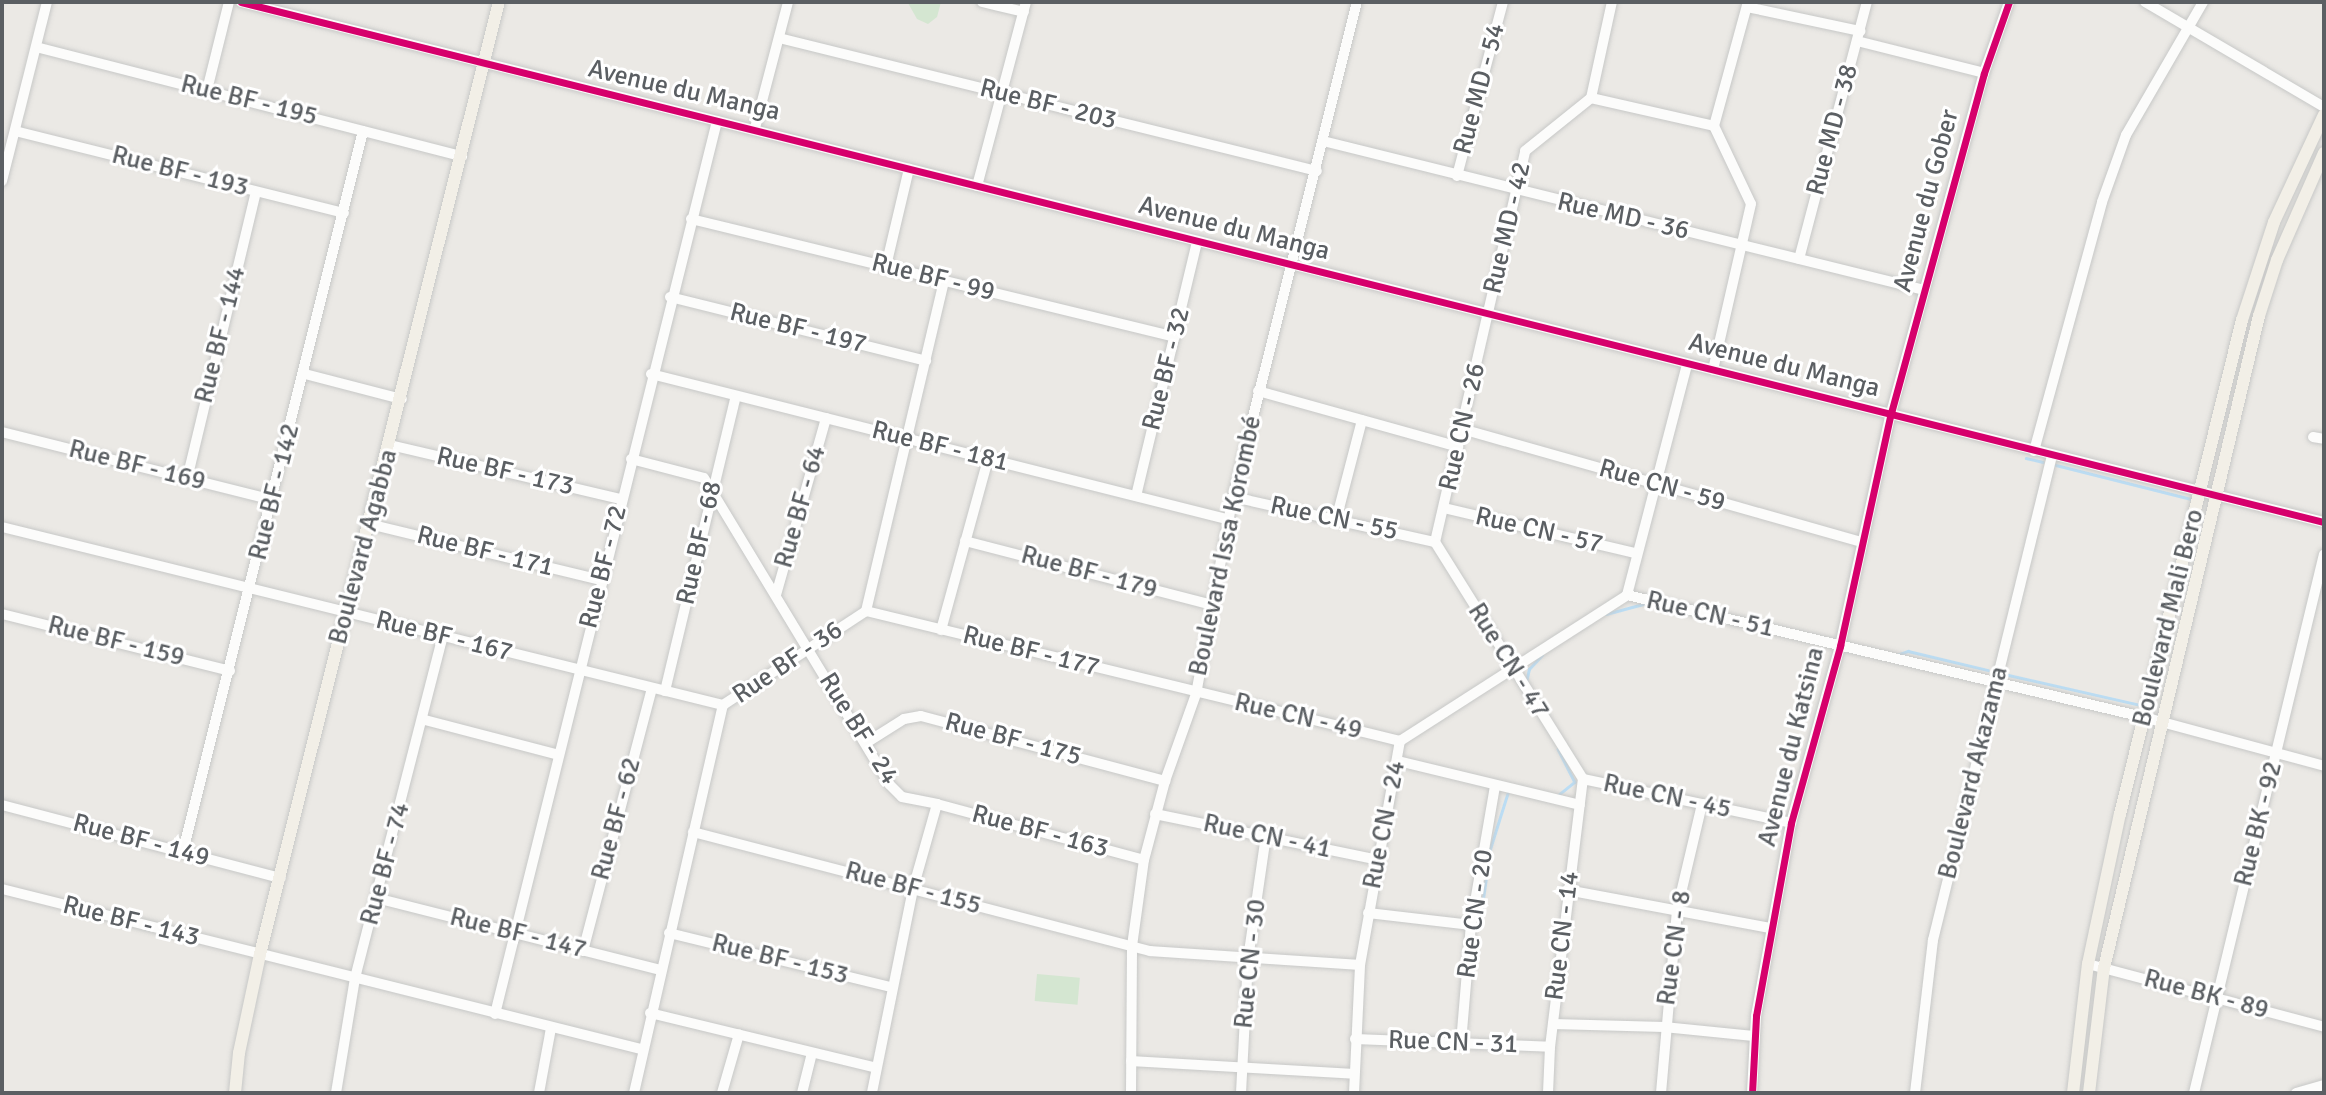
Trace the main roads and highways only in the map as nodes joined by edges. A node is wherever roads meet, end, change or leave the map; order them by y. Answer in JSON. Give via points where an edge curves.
{"nodes":[{"id":1,"x":499,"y":2,"type":"edge"},
{"id":2,"x":2324,"y":115,"type":"edge"},
{"id":3,"x":2324,"y":153,"type":"edge"},
{"id":4,"x":236,"y":1093,"type":"edge"},
{"id":5,"x":2073,"y":1093,"type":"edge"},
{"id":6,"x":2090,"y":1093,"type":"edge"}],
"edges":[{"from":1,"to":4,"type":"main road","name":"Boulevard Agabba","via":[[260,954],[239,1053]]},
{"from":2,"to":5,"type":"main road","name":"Boulevard Mali Bero","via":[[2260,258],[2143,717],[2088,964]]},
{"from":3,"to":6,"type":"main road","name":"Boulevard Mali Bero","via":[[2267,288],[2104,968]]}]}
